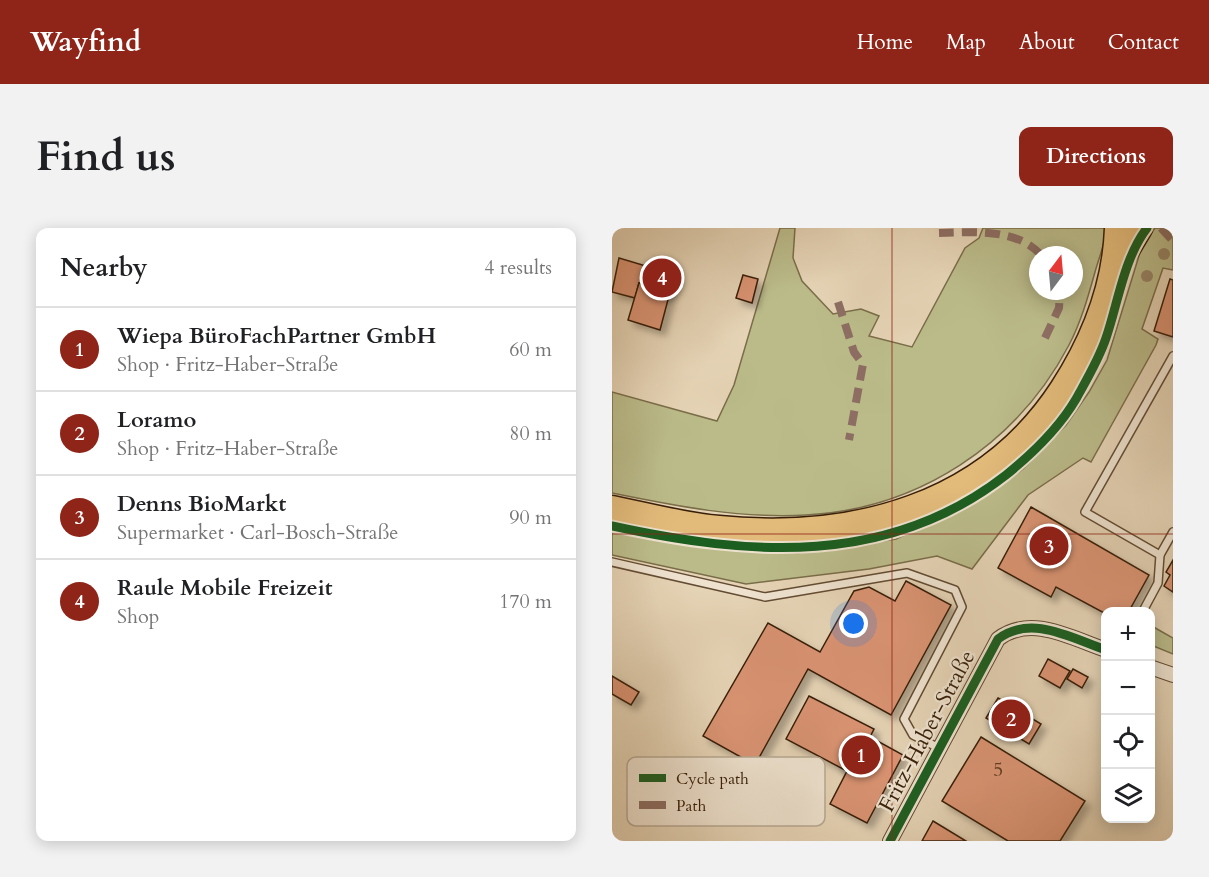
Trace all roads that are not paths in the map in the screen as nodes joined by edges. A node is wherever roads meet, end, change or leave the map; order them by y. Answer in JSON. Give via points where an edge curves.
{"nodes":[{"id":1,"x":1118,"y":228,"type":"edge"},
{"id":2,"x":1140,"y":228,"type":"edge"},
{"id":3,"x":1110,"y":281,"type":"junction"},
{"id":4,"x":1173,"y":356,"type":"edge"},
{"id":5,"x":612,"y":508,"type":"edge"},
{"id":6,"x":1173,"y":532,"type":"edge"},
{"id":7,"x":1160,"y":555,"type":"junction"},
{"id":8,"x":612,"y":562,"type":"edge"},
{"id":9,"x":1146,"y":607,"type":"edge"},
{"id":10,"x":1101,"y":648,"type":"edge"},
{"id":11,"x":1155,"y":669,"type":"edge"},
{"id":12,"x":1173,"y":675,"type":"edge"},
{"id":13,"x":940,"y":748,"type":"junction"},
{"id":14,"x":890,"y":841,"type":"edge"}],
"edges":[{"from":1,"to":3,"type":"highway"},
{"from":2,"to":3,"type":"highway"},
{"from":3,"to":5,"type":"highway","via":[[1097,322],[1070,377],[1034,428],[984,469],[930,501],[861,523],[792,531],[717,528]]},
{"from":4,"to":7,"type":"lane","via":[[1085,512]]},
{"from":6,"to":7,"type":"lane"},
{"from":7,"to":9,"type":"lane","via":[[1158,583]]},
{"from":8,"to":13,"type":"lane","via":[[765,597],[907,573],[955,590],[962,607],[904,719],[913,735]]},
{"from":10,"to":13,"type":"street","name":"Fritz-Haber-Straße","via":[[1030,626],[1010,631],[998,639]]},
{"from":11,"to":12,"type":"street"},
{"from":13,"to":14,"type":"street","name":"Fritz-Haber-Straße"}]}
